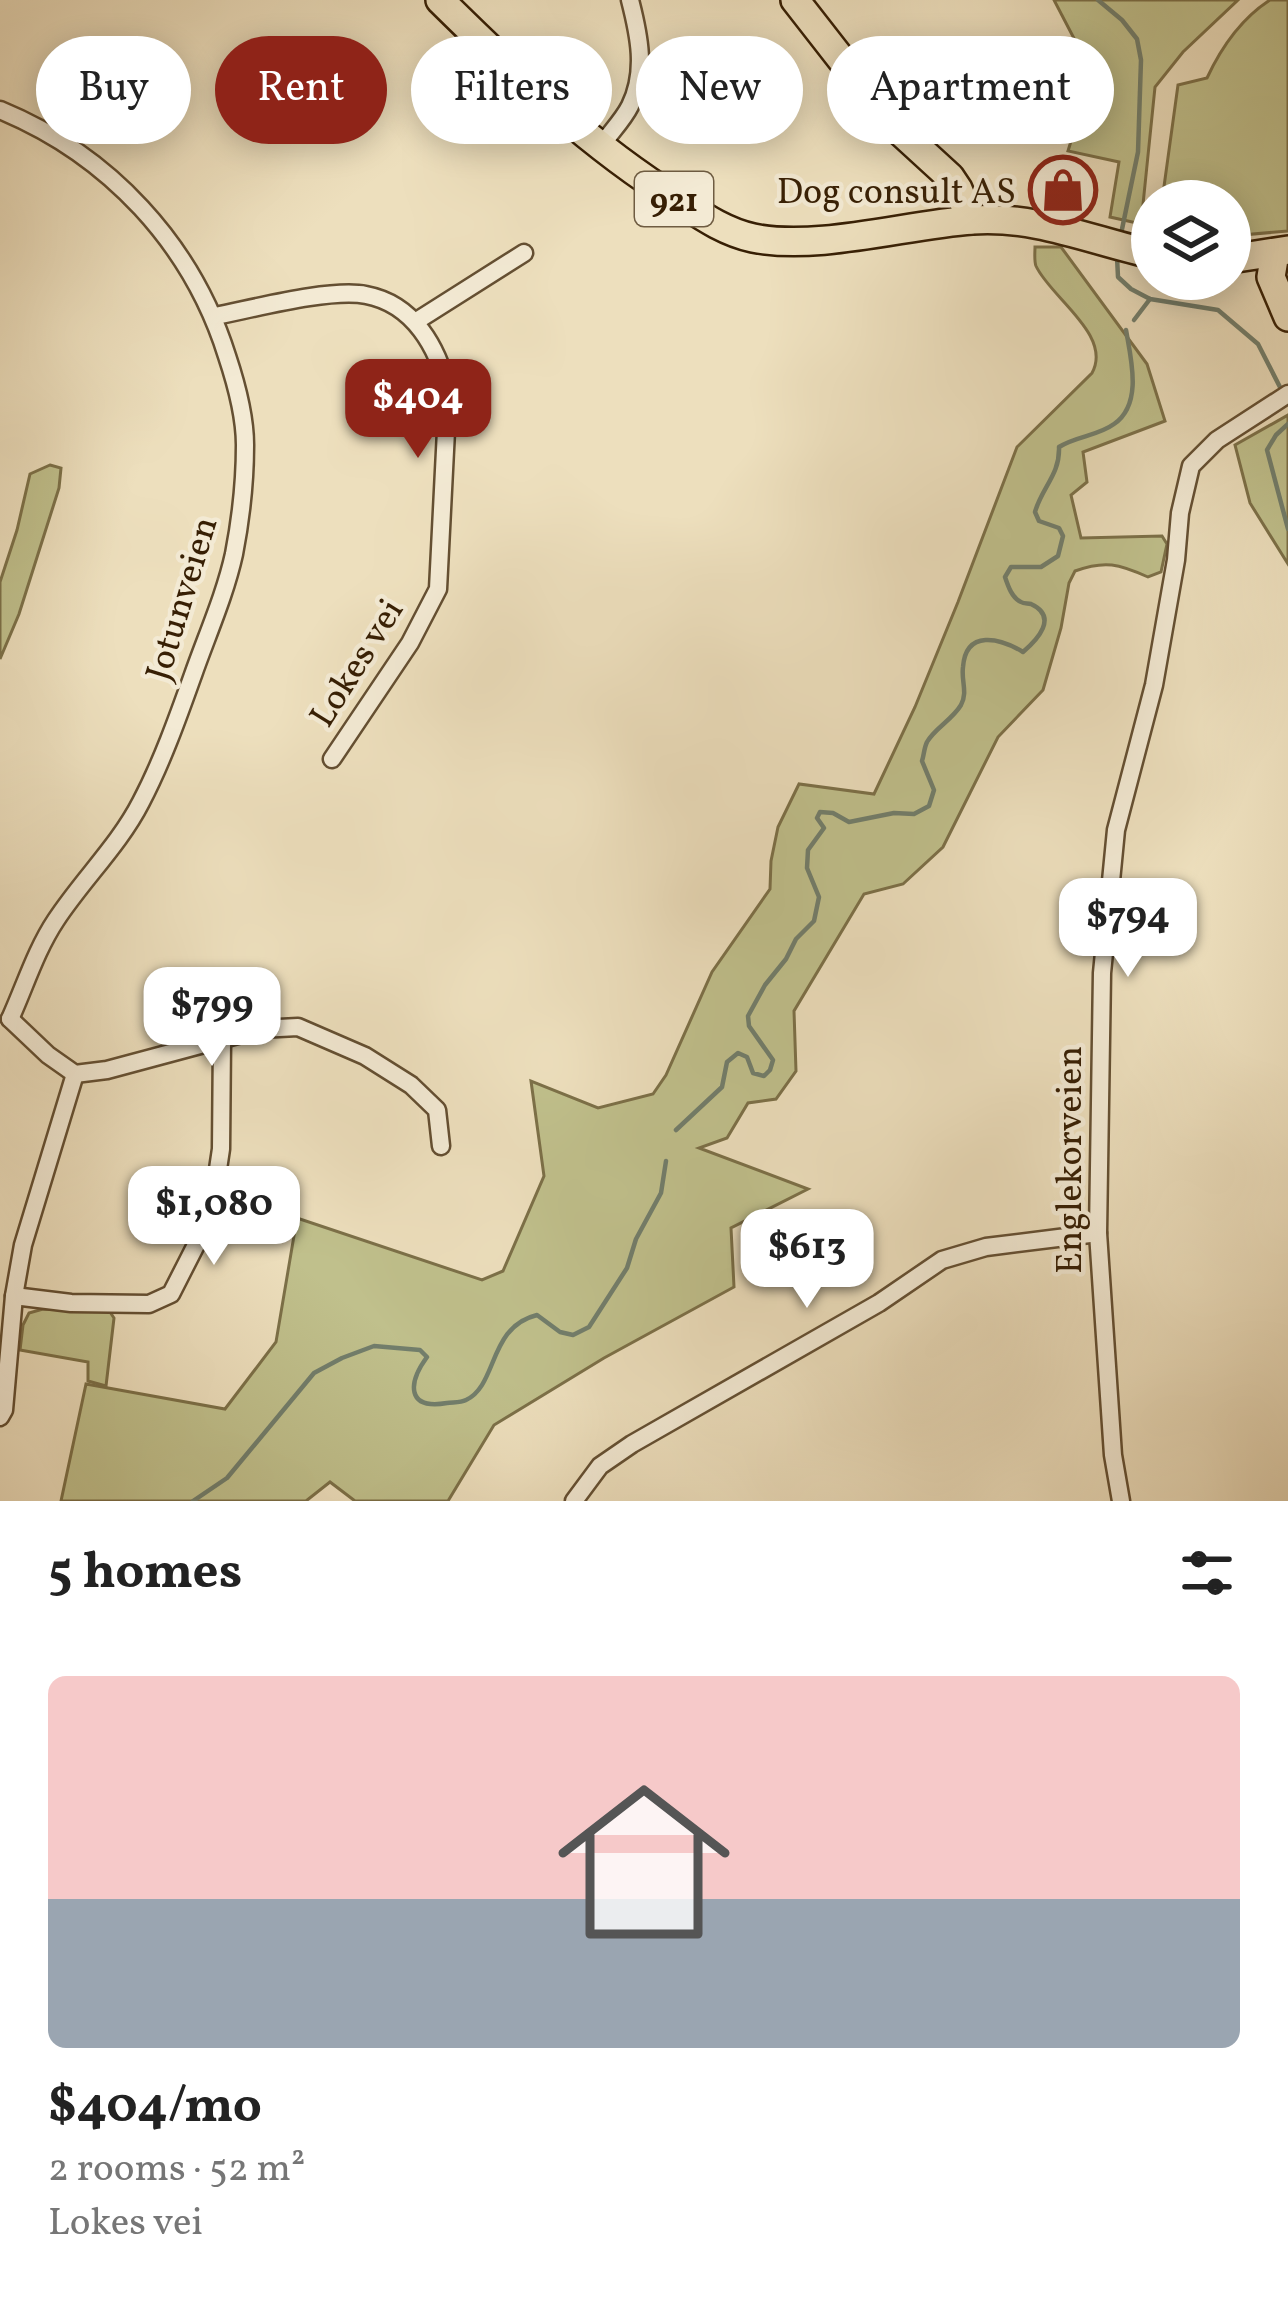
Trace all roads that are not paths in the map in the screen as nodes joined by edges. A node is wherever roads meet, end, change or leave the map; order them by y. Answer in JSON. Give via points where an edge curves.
{"nodes":[{"id":1,"x":440,"y":0,"type":"edge"},
{"id":2,"x":630,"y":0,"type":"edge"},
{"id":3,"x":794,"y":0,"type":"edge"},
{"id":4,"x":0,"y":110,"type":"edge"},
{"id":5,"x":601,"y":146,"type":"junction"},
{"id":6,"x":971,"y":220,"type":"junction"},
{"id":7,"x":1130,"y":249,"type":"edge"},
{"id":8,"x":524,"y":253,"type":"dead end"},
{"id":9,"x":1284,"y":258,"type":"edge"},
{"id":10,"x":1251,"y":259,"type":"edge"},
{"id":11,"x":214,"y":316,"type":"junction"},
{"id":12,"x":1288,"y":317,"type":"edge"},
{"id":13,"x":415,"y":322,"type":"junction"},
{"id":14,"x":1283,"y":397,"type":"edge"},
{"id":15,"x":332,"y":759,"type":"dead end"},
{"id":16,"x":5,"y":1021,"type":"edge"},
{"id":17,"x":221,"y":1039,"type":"junction"},
{"id":18,"x":75,"y":1074,"type":"junction"},
{"id":19,"x":441,"y":1146,"type":"dead end"},
{"id":20,"x":1098,"y":1233,"type":"junction"},
{"id":21,"x":14,"y":1296,"type":"junction"},
{"id":22,"x":0,"y":1417,"type":"edge"},
{"id":23,"x":574,"y":1501,"type":"edge"},
{"id":24,"x":1121,"y":1501,"type":"edge"}],
"edges":[{"from":1,"to":5,"type":"main road","number":"921"},
{"from":2,"to":5,"type":"street","via":[[640,67],[630,106]]},
{"from":3,"to":6,"type":"main road","via":[[891,123],[950,178]]},
{"from":4,"to":11,"type":"street","name":"Jotunveien","via":[[88,160],[141,204]]},
{"from":5,"to":6,"type":"main road","number":"921","via":[[704,217],[759,239]]},
{"from":6,"to":7,"type":"main road","via":[[1030,223]]},
{"from":8,"to":13,"type":"street"},
{"from":9,"to":10,"type":"main road"},
{"from":9,"to":12,"type":"main road","via":[[1271,277]]},
{"from":11,"to":13,"type":"street","via":[[365,295]]},
{"from":11,"to":16,"type":"street","name":"Jotunveien","via":[[245,440],[233,558],[142,800],[45,936]]},
{"from":13,"to":15,"type":"street","name":"Lokes vei","via":[[448,391],[438,589]]},
{"from":14,"to":20,"type":"street","name":"Englekorveien","via":[[1191,466],[1180,513],[1154,685],[1116,830],[1102,973]]},
{"from":16,"to":18,"type":"street"},
{"from":17,"to":18,"type":"street"},
{"from":17,"to":19,"type":"street","via":[[298,1027],[334,1041],[411,1085],[437,1110]]},
{"from":17,"to":21,"type":"street","via":[[214,1196],[171,1294],[149,1304]]},
{"from":18,"to":21,"type":"street"},
{"from":20,"to":23,"type":"street","via":[[986,1247],[942,1261],[632,1444],[600,1466]]},
{"from":20,"to":24,"type":"street","name":"Englekorveien"},
{"from":21,"to":22,"type":"street"}]}
